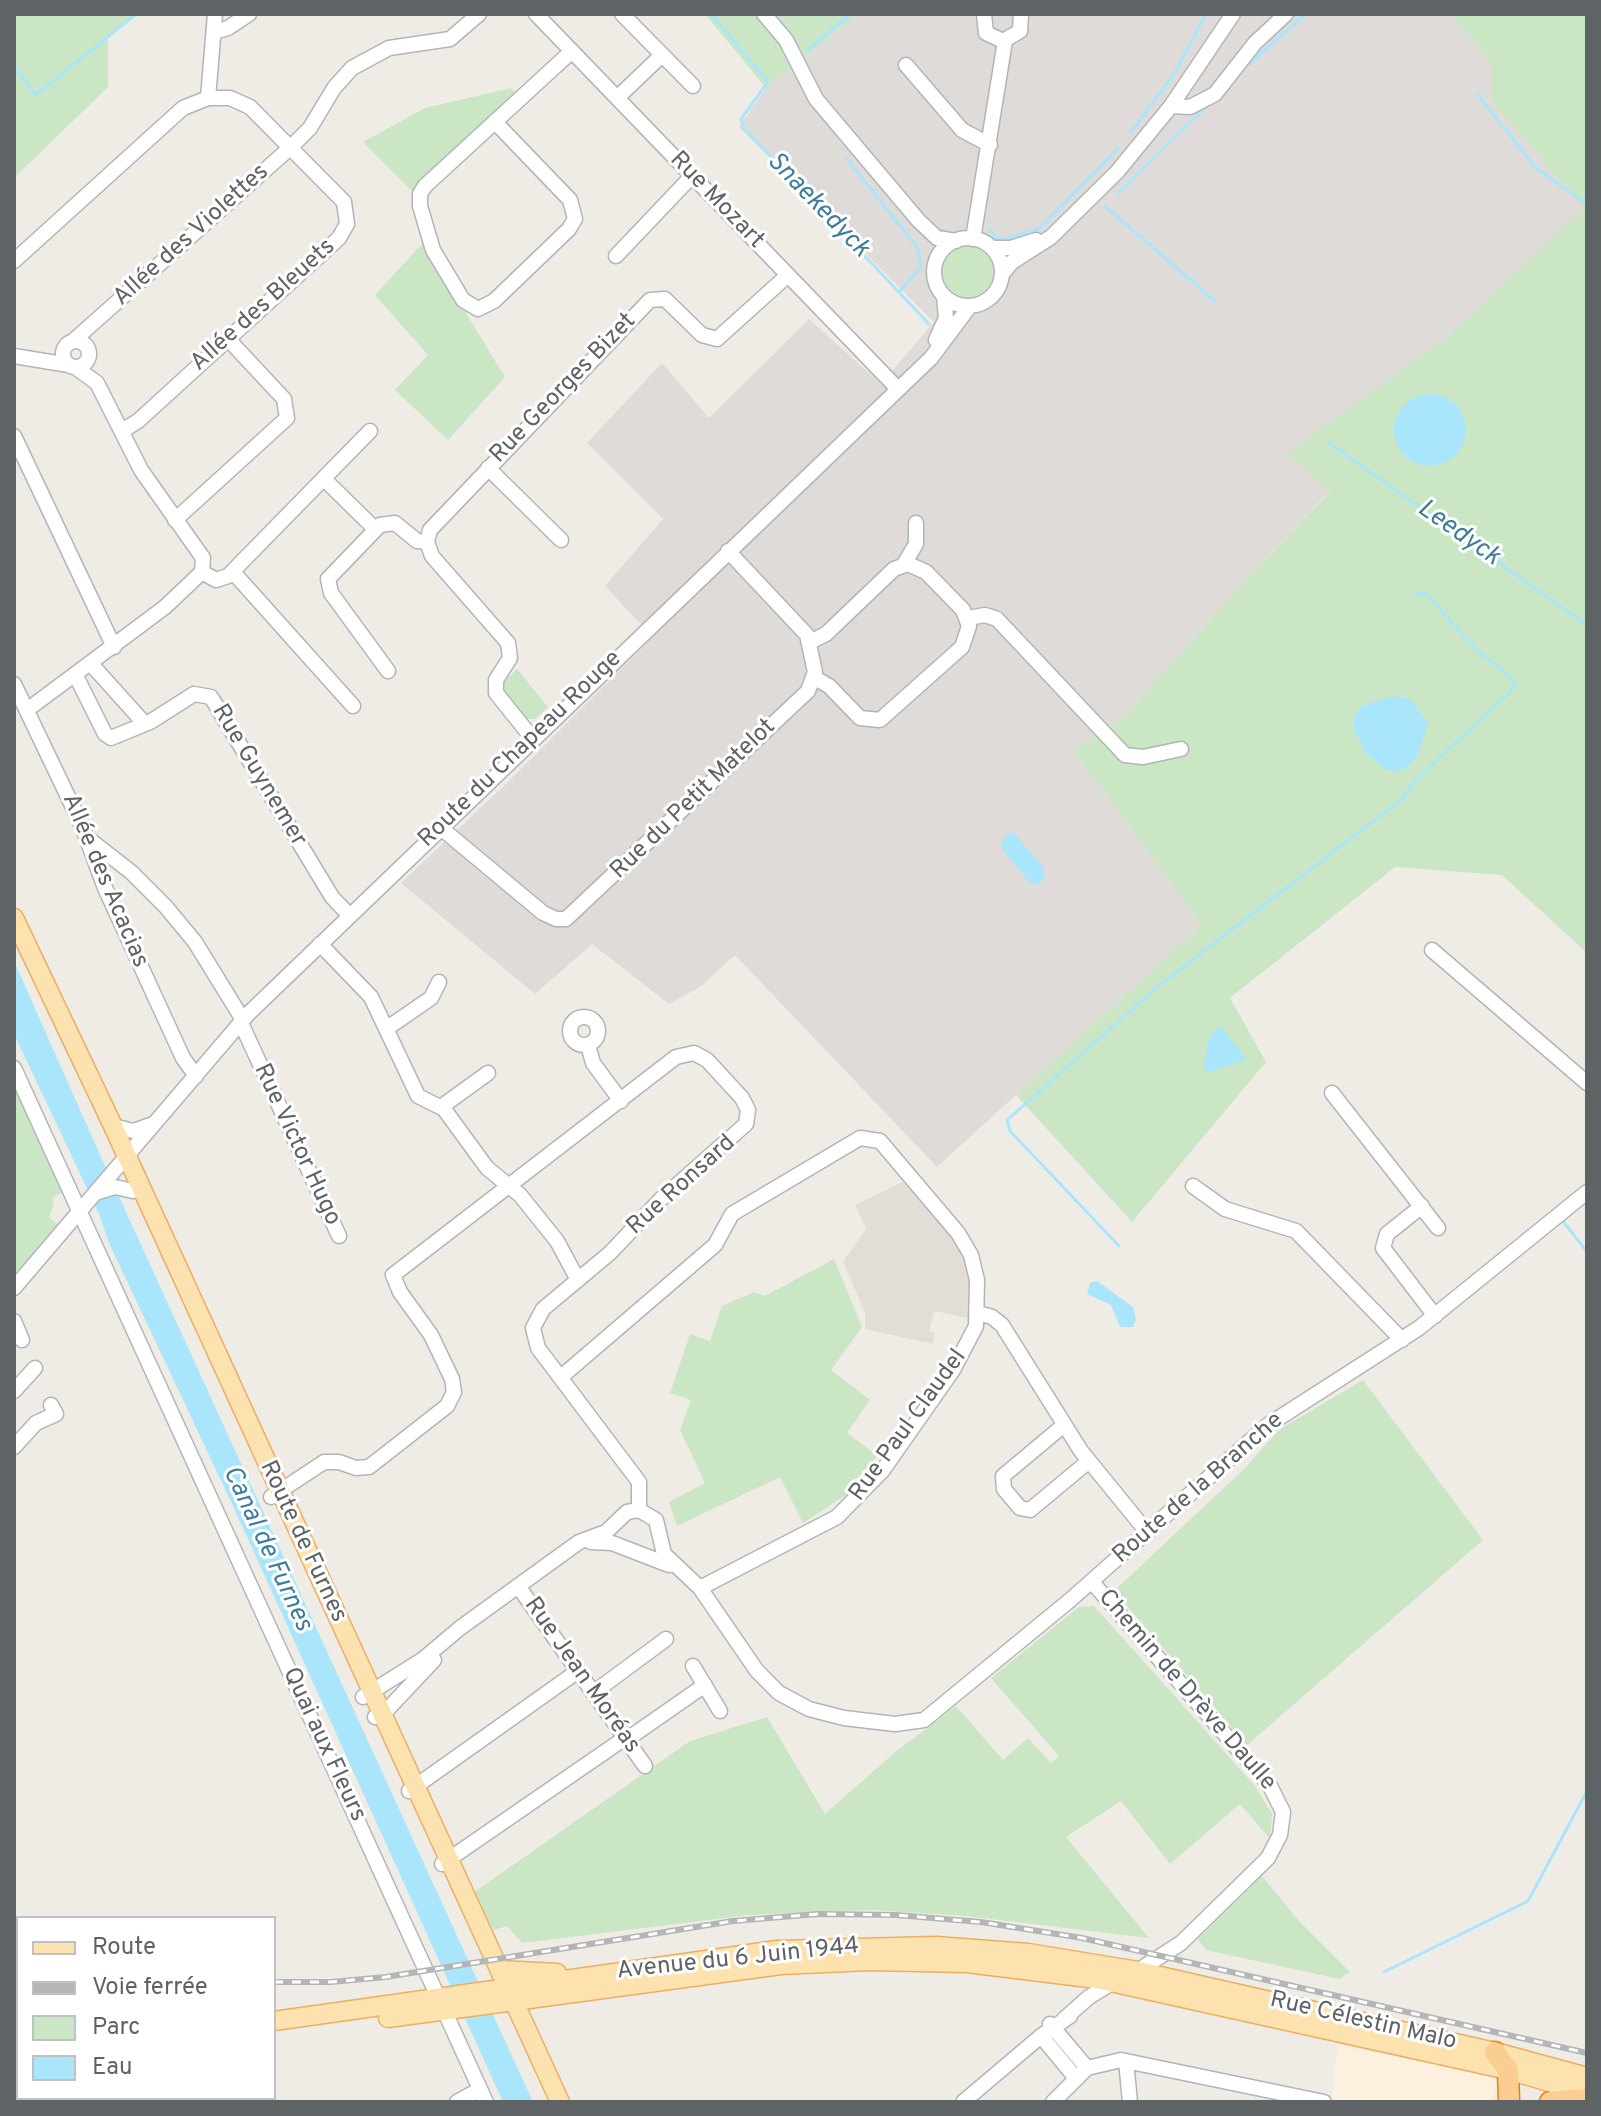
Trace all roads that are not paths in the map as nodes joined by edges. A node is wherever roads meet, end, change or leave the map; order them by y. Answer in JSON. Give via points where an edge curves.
{"nodes":[{"id":1,"x":215,"y":14,"type":"edge"},
{"id":2,"x":249,"y":14,"type":"edge"},
{"id":3,"x":479,"y":14,"type":"edge"},
{"id":4,"x":536,"y":14,"type":"edge"},
{"id":5,"x":622,"y":14,"type":"edge"},
{"id":6,"x":764,"y":14,"type":"edge"},
{"id":7,"x":984,"y":14,"type":"edge"},
{"id":8,"x":1021,"y":14,"type":"edge"},
{"id":9,"x":1233,"y":14,"type":"edge"},
{"id":10,"x":1286,"y":14,"type":"edge"},
{"id":11,"x":215,"y":32,"type":"junction"},
{"id":12,"x":1005,"y":41,"type":"junction"},
{"id":13,"x":572,"y":51,"type":"junction"},
{"id":14,"x":662,"y":55,"type":"junction"},
{"id":15,"x":906,"y":65,"type":"dead end"},
{"id":16,"x":693,"y":86,"type":"dead end"},
{"id":17,"x":208,"y":98,"type":"junction"},
{"id":18,"x":617,"y":98,"type":"junction"},
{"id":19,"x":1171,"y":106,"type":"junction"},
{"id":20,"x":495,"y":122,"type":"junction"},
{"id":21,"x":990,"y":145,"type":"junction"},
{"id":22,"x":291,"y":147,"type":"junction"},
{"id":23,"x":692,"y":176,"type":"junction"},
{"id":24,"x":918,"y":220,"type":"junction"},
{"id":25,"x":1062,"y":227,"type":"junction"},
{"id":26,"x":973,"y":239,"type":"junction"},
{"id":27,"x":956,"y":241,"type":"junction"},
{"id":28,"x":992,"y":248,"type":"junction"},
{"id":29,"x":616,"y":256,"type":"dead end"},
{"id":30,"x":14,"y":261,"type":"edge"},
{"id":31,"x":935,"y":268,"type":"junction"},
{"id":32,"x":1002,"y":274,"type":"junction"},
{"id":33,"x":788,"y":275,"type":"junction"},
{"id":34,"x":944,"y":296,"type":"junction"},
{"id":35,"x":970,"y":306,"type":"junction"},
{"id":36,"x":228,"y":339,"type":"junction"},
{"id":37,"x":78,"y":347,"type":"junction"},
{"id":38,"x":15,"y":356,"type":"edge"},
{"id":39,"x":72,"y":366,"type":"junction"},
{"id":40,"x":897,"y":388,"type":"junction"},
{"id":41,"x":106,"y":397,"type":"junction"},
{"id":42,"x":122,"y":431,"type":"junction"},
{"id":43,"x":370,"y":431,"type":"dead end"},
{"id":44,"x":14,"y":436,"type":"edge"},
{"id":45,"x":488,"y":468,"type":"junction"},
{"id":46,"x":324,"y":479,"type":"junction"},
{"id":47,"x":175,"y":520,"type":"junction"},
{"id":48,"x":916,"y":523,"type":"dead end"},
{"id":49,"x":374,"y":528,"type":"junction"},
{"id":50,"x":561,"y":540,"type":"dead end"},
{"id":51,"x":427,"y":542,"type":"junction"},
{"id":52,"x":728,"y":551,"type":"junction"},
{"id":53,"x":904,"y":564,"type":"junction"},
{"id":54,"x":202,"y":572,"type":"junction"},
{"id":55,"x":233,"y":572,"type":"junction"},
{"id":56,"x":968,"y":618,"type":"junction"},
{"id":57,"x":810,"y":642,"type":"junction"},
{"id":58,"x":114,"y":647,"type":"junction"},
{"id":59,"x":91,"y":664,"type":"junction"},
{"id":60,"x":388,"y":671,"type":"dead end"},
{"id":61,"x":76,"y":676,"type":"junction"},
{"id":62,"x":815,"y":678,"type":"junction"},
{"id":63,"x":14,"y":684,"type":"edge"},
{"id":64,"x":353,"y":706,"type":"dead end"},
{"id":65,"x":27,"y":710,"type":"junction"},
{"id":66,"x":145,"y":724,"type":"junction"},
{"id":67,"x":533,"y":739,"type":"junction"},
{"id":68,"x":1181,"y":749,"type":"dead end"},
{"id":69,"x":82,"y":826,"type":"junction"},
{"id":70,"x":441,"y":828,"type":"junction"},
{"id":71,"x":114,"y":858,"type":"junction"},
{"id":72,"x":97,"y":866,"type":"junction"},
{"id":73,"x":350,"y":916,"type":"junction"},
{"id":74,"x":14,"y":918,"type":"edge"},
{"id":75,"x":320,"y":944,"type":"junction"},
{"id":76,"x":1432,"y":950,"type":"dead end"},
{"id":77,"x":43,"y":982,"type":"junction"},
{"id":78,"x":439,"y":982,"type":"dead end"},
{"id":79,"x":238,"y":1026,"type":"junction"},
{"id":80,"x":386,"y":1029,"type":"junction"},
{"id":81,"x":588,"y":1045,"type":"dead end"},
{"id":82,"x":14,"y":1068,"type":"edge"},
{"id":83,"x":488,"y":1073,"type":"dead end"},
{"id":84,"x":196,"y":1076,"type":"junction"},
{"id":85,"x":1587,"y":1083,"type":"edge"},
{"id":86,"x":1332,"y":1093,"type":"dead end"},
{"id":87,"x":621,"y":1101,"type":"junction"},
{"id":88,"x":441,"y":1107,"type":"junction"},
{"id":89,"x":157,"y":1122,"type":"junction"},
{"id":90,"x":113,"y":1126,"type":"junction"},
{"id":91,"x":122,"y":1174,"type":"junction"},
{"id":92,"x":508,"y":1184,"type":"junction"},
{"id":93,"x":1193,"y":1186,"type":"dead end"},
{"id":94,"x":1587,"y":1192,"type":"edge"},
{"id":95,"x":1422,"y":1206,"type":"junction"},
{"id":96,"x":82,"y":1212,"type":"junction"},
{"id":97,"x":1438,"y":1228,"type":"dead end"},
{"id":98,"x":339,"y":1236,"type":"dead end"},
{"id":99,"x":583,"y":1276,"type":"junction"},
{"id":100,"x":14,"y":1288,"type":"edge"},
{"id":101,"x":978,"y":1313,"type":"junction"},
{"id":102,"x":1435,"y":1316,"type":"junction"},
{"id":103,"x":14,"y":1321,"type":"edge"},
{"id":104,"x":22,"y":1340,"type":"dead end"},
{"id":105,"x":1402,"y":1340,"type":"junction"},
{"id":106,"x":35,"y":1368,"type":"dead end"},
{"id":107,"x":561,"y":1377,"type":"junction"},
{"id":108,"x":14,"y":1391,"type":"edge"},
{"id":109,"x":54,"y":1410,"type":"dead end"},
{"id":110,"x":1064,"y":1425,"type":"junction"},
{"id":111,"x":14,"y":1447,"type":"edge"},
{"id":112,"x":1089,"y":1461,"type":"junction"},
{"id":113,"x":275,"y":1495,"type":"junction"},
{"id":114,"x":639,"y":1510,"type":"junction"},
{"id":115,"x":619,"y":1520,"type":"junction"},
{"id":116,"x":1147,"y":1532,"type":"junction"},
{"id":117,"x":658,"y":1537,"type":"junction"},
{"id":118,"x":571,"y":1548,"type":"junction"},
{"id":119,"x":630,"y":1551,"type":"junction"},
{"id":120,"x":1092,"y":1582,"type":"junction"},
{"id":121,"x":697,"y":1585,"type":"junction"},
{"id":122,"x":518,"y":1586,"type":"junction"},
{"id":123,"x":469,"y":1621,"type":"junction"},
{"id":124,"x":666,"y":1639,"type":"dead end"},
{"id":125,"x":693,"y":1666,"type":"dead end"},
{"id":126,"x":578,"y":1671,"type":"junction"},
{"id":127,"x":705,"y":1685,"type":"junction"},
{"id":128,"x":593,"y":1693,"type":"junction"},
{"id":129,"x":367,"y":1695,"type":"junction"},
{"id":130,"x":720,"y":1711,"type":"dead end"},
{"id":131,"x":378,"y":1716,"type":"junction"},
{"id":132,"x":625,"y":1739,"type":"junction"},
{"id":133,"x":645,"y":1766,"type":"dead end"},
{"id":134,"x":412,"y":1790,"type":"junction"},
{"id":135,"x":1275,"y":1847,"type":"joint"},
{"id":136,"x":445,"y":1863,"type":"junction"},
{"id":137,"x":500,"y":1970,"type":"junction"},
{"id":138,"x":592,"y":1976,"type":"junction"},
{"id":139,"x":1122,"y":1978,"type":"junction"},
{"id":140,"x":506,"y":1996,"type":"junction"},
{"id":141,"x":446,"y":2005,"type":"junction"},
{"id":142,"x":276,"y":2021,"type":"edge"},
{"id":143,"x":1052,"y":2027,"type":"junction"},
{"id":144,"x":276,"y":2030,"type":"edge"},
{"id":145,"x":1495,"y":2052,"type":"junction"},
{"id":146,"x":1126,"y":2061,"type":"junction"},
{"id":147,"x":1508,"y":2070,"type":"junction"},
{"id":148,"x":1081,"y":2073,"type":"junction"},
{"id":149,"x":1587,"y":2077,"type":"edge"},
{"id":150,"x":1251,"y":2088,"type":"junction"},
{"id":151,"x":1587,"y":2093,"type":"edge"},
{"id":152,"x":482,"y":2096,"type":"edge"},
{"id":153,"x":1587,"y":2099,"type":"edge"},
{"id":154,"x":457,"y":2102,"type":"edge"},
{"id":155,"x":550,"y":2102,"type":"edge"},
{"id":156,"x":560,"y":2102,"type":"edge"},
{"id":157,"x":963,"y":2102,"type":"edge"},
{"id":158,"x":1053,"y":2102,"type":"edge"},
{"id":159,"x":1130,"y":2102,"type":"edge"},
{"id":160,"x":1300,"y":2102,"type":"edge"},
{"id":161,"x":1324,"y":2102,"type":"edge"},
{"id":162,"x":1509,"y":2102,"type":"edge"},
{"id":163,"x":1550,"y":2102,"type":"edge"}],
"edges":[{"from":1,"to":11,"type":"street"},
{"from":2,"to":11,"type":"street"},
{"from":3,"to":22,"type":"street","via":[[450,39],[393,47],[361,62],[334,88],[312,125]]},
{"from":4,"to":13,"type":"street","name":"Rue Mozart"},
{"from":5,"to":14,"type":"street"},
{"from":6,"to":24,"type":"street","via":[[786,40],[816,99]]},
{"from":7,"to":12,"type":"street","via":[[986,33]]},
{"from":8,"to":12,"type":"street","via":[[1020,31]]},
{"from":9,"to":19,"type":"street"},
{"from":10,"to":19,"type":"street","via":[[1215,94],[1190,107]]},
{"from":11,"to":17,"type":"street"},
{"from":12,"to":21,"type":"street"},
{"from":13,"to":18,"type":"street","name":"Rue Mozart"},
{"from":13,"to":20,"type":"street"},
{"from":14,"to":16,"type":"street"},
{"from":14,"to":18,"type":"street"},
{"from":15,"to":21,"type":"street","via":[[962,130]]},
{"from":17,"to":22,"type":"street","name":"Allée des Bleuets","via":[[246,104]]},
{"from":17,"to":30,"type":"street","via":[[183,108]]},
{"from":18,"to":23,"type":"street","name":"Rue Mozart"},
{"from":19,"to":25,"type":"street"},
{"from":20,"to":20,"type":"street","via":[[570,200],[575,219],[494,301],[478,309],[461,297],[433,250],[419,199],[425,186]]},
{"from":21,"to":26,"type":"street"},
{"from":22,"to":36,"type":"street","name":"Allée des Bleuets","via":[[344,202],[346,228]]},
{"from":22,"to":37,"type":"street","name":"Allée des Violettes","via":[[94,326]]},
{"from":23,"to":29,"type":"street"},
{"from":23,"to":33,"type":"street","name":"Rue Mozart"},
{"from":24,"to":27,"type":"street","via":[[937,238]]},
{"from":24,"to":31,"type":"street"},
{"from":25,"to":28,"type":"street","via":[[1028,243]]},
{"from":25,"to":32,"type":"street"},
{"from":26,"to":27,"type":"street"},
{"from":26,"to":28,"type":"street"},
{"from":27,"to":31,"type":"street","via":[[940,254]]},
{"from":28,"to":32,"type":"street"},
{"from":31,"to":34,"type":"street"},
{"from":32,"to":35,"type":"street","via":[[992,297]]},
{"from":33,"to":40,"type":"street","name":"Rue Mozart"},
{"from":33,"to":45,"type":"street","name":"Rue Georges Bizet","via":[[717,339],[702,335],[668,301],[650,300]]},
{"from":34,"to":35,"type":"street"},
{"from":34,"to":40,"type":"street","name":"Route du Chapeau Rouge","via":[[947,314],[941,331]]},
{"from":35,"to":40,"type":"street","name":"Route du Chapeau Rouge","via":[[935,354]]},
{"from":36,"to":42,"type":"street","name":"Allée des Bleuets"},
{"from":36,"to":47,"type":"street","via":[[284,399],[287,418]]},
{"from":37,"to":38,"type":"street"},
{"from":37,"to":39,"type":"street","via":[[64,356]]},
{"from":37,"to":39,"type":"street","via":[[87,361]]},
{"from":37,"to":41,"type":"street"},
{"from":38,"to":39,"type":"street"},
{"from":39,"to":41,"type":"street","via":[[92,376]]},
{"from":40,"to":52,"type":"street","name":"Route du Chapeau Rouge"},
{"from":41,"to":42,"type":"street"},
{"from":42,"to":47,"type":"street"},
{"from":43,"to":46,"type":"street"},
{"from":44,"to":58,"type":"street"},
{"from":45,"to":50,"type":"street"},
{"from":45,"to":51,"type":"street","name":"Rue Georges Bizet","via":[[433,525]]},
{"from":46,"to":49,"type":"street"},
{"from":46,"to":55,"type":"street"},
{"from":47,"to":54,"type":"street","via":[[203,558]]},
{"from":48,"to":53,"type":"street","via":[[916,544]]},
{"from":49,"to":51,"type":"street","via":[[395,523]]},
{"from":49,"to":60,"type":"street","via":[[333,571],[328,585]]},
{"from":51,"to":67,"type":"street","via":[[438,563],[508,643],[510,658],[496,680],[496,693]]},
{"from":52,"to":57,"type":"street"},
{"from":52,"to":67,"type":"street","name":"Route du Chapeau Rouge"},
{"from":53,"to":56,"type":"street","via":[[923,569]]},
{"from":53,"to":57,"type":"street","via":[[826,634]]},
{"from":54,"to":55,"type":"street","via":[[219,580]]},
{"from":54,"to":58,"type":"street"},
{"from":55,"to":64,"type":"street"},
{"from":56,"to":62,"type":"street","via":[[964,643],[880,720],[860,718]]},
{"from":56,"to":68,"type":"street","via":[[997,619],[1125,755]]},
{"from":57,"to":62,"type":"street"},
{"from":58,"to":59,"type":"street"},
{"from":59,"to":61,"type":"street"},
{"from":59,"to":66,"type":"street"},
{"from":61,"to":65,"type":"street"},
{"from":61,"to":66,"type":"street","name":"Rue Guynemer","via":[[106,736],[116,738]]},
{"from":62,"to":70,"type":"street","name":"Rue du Petit Matelot","via":[[808,691],[566,919],[543,913]]},
{"from":63,"to":65,"type":"street","name":"Allée des Acacias"},
{"from":65,"to":69,"type":"street","name":"Allée des Acacias"},
{"from":66,"to":73,"type":"street","name":"Rue Guynemer","via":[[194,694],[211,697],[332,897]]},
{"from":67,"to":70,"type":"street","name":"Route du Chapeau Rouge"},
{"from":69,"to":71,"type":"street","name":"Rue Victor Hugo","via":[[96,847]]},
{"from":69,"to":72,"type":"street","name":"Allée des Acacias"},
{"from":70,"to":73,"type":"street","name":"Route du Chapeau Rouge"},
{"from":71,"to":72,"type":"street"},
{"from":71,"to":79,"type":"street","name":"Rue Victor Hugo","via":[[182,926]]},
{"from":72,"to":84,"type":"street","name":"Allée des Acacias","via":[[183,1058]]},
{"from":73,"to":75,"type":"street","name":"Route du Chapeau Rouge"},
{"from":74,"to":77,"type":"main road","name":"Route de Furnes"},
{"from":75,"to":79,"type":"street","name":"Route du Chapeau Rouge"},
{"from":75,"to":80,"type":"street","via":[[371,997]]},
{"from":76,"to":85,"type":"street"},
{"from":77,"to":90,"type":"main road","name":"Route de Furnes"},
{"from":77,"to":91,"type":"main road","name":"Route de Furnes"},
{"from":78,"to":80,"type":"street","via":[[431,998]]},
{"from":79,"to":84,"type":"street","name":"Route du Chapeau Rouge"},
{"from":79,"to":98,"type":"street","name":"Rue Victor Hugo"},
{"from":80,"to":88,"type":"street","via":[[418,1096]]},
{"from":81,"to":87,"type":"street","via":[[593,1063]]},
{"from":82,"to":96,"type":"street","name":"Quai aux Fleurs"},
{"from":83,"to":88,"type":"street"},
{"from":84,"to":89,"type":"street","name":"Route du Chapeau Rouge"},
{"from":86,"to":95,"type":"street"},
{"from":87,"to":92,"type":"street","name":"Rue Ronsard"},
{"from":87,"to":99,"type":"street","name":"Rue Ronsard","via":[[680,1055],[694,1053],[742,1098],[748,1115],[741,1132],[676,1185]]},
{"from":88,"to":92,"type":"street","via":[[487,1168]]},
{"from":89,"to":90,"type":"street","via":[[137,1131]]},
{"from":89,"to":91,"type":"street","name":"Route du Chapeau Rouge"},
{"from":90,"to":91,"type":"main road","name":"Route de Furnes"},
{"from":91,"to":96,"type":"street","name":"Route du Chapeau Rouge"},
{"from":91,"to":113,"type":"main road","name":"Route de Furnes"},
{"from":91,"to":113,"type":"main road","name":"Route de Furnes"},
{"from":92,"to":99,"type":"street"},
{"from":92,"to":113,"type":"street","name":"Rue Ronsard","via":[[393,1275],[452,1379],[449,1403],[369,1467],[324,1462]]},
{"from":93,"to":105,"type":"street","via":[[1225,1209],[1296,1231]]},
{"from":94,"to":102,"type":"street","name":"Route de la Branche"},
{"from":95,"to":97,"type":"street"},
{"from":95,"to":102,"type":"street","via":[[1387,1234],[1383,1248]]},
{"from":96,"to":100,"type":"street","name":"Route du Chapeau Rouge"},
{"from":96,"to":141,"type":"street","name":"Quai aux Fleurs"},
{"from":99,"to":107,"type":"street","via":[[543,1309],[534,1325],[537,1346]]},
{"from":101,"to":107,"type":"street","name":"Rue Paul Claudel","via":[[973,1261],[950,1221],[880,1141],[868,1137],[732,1214],[715,1245]]},
{"from":101,"to":110,"type":"street","via":[[1002,1325]]},
{"from":101,"to":121,"type":"street","name":"Rue Paul Claudel","via":[[972,1337],[953,1370],[852,1505],[827,1524]]},
{"from":102,"to":105,"type":"street","name":"Route de la Branche"},
{"from":103,"to":104,"type":"street"},
{"from":105,"to":116,"type":"street","name":"Route de la Branche","via":[[1268,1425]]},
{"from":106,"to":108,"type":"street"},
{"from":107,"to":114,"type":"street","via":[[639,1482]]},
{"from":109,"to":111,"type":"street"},
{"from":110,"to":112,"type":"street"},
{"from":110,"to":112,"type":"street","via":[[1004,1475],[1004,1489],[1028,1510]]},
{"from":112,"to":116,"type":"street"},
{"from":113,"to":129,"type":"main road","name":"Route de Furnes"},
{"from":114,"to":115,"type":"street"},
{"from":114,"to":117,"type":"street","via":[[655,1519]]},
{"from":115,"to":118,"type":"street"},
{"from":115,"to":119,"type":"street","via":[[616,1535]]},
{"from":116,"to":120,"type":"street","name":"Route de la Branche"},
{"from":117,"to":119,"type":"street","via":[[650,1549]]},
{"from":117,"to":121,"type":"street","via":[[664,1554]]},
{"from":118,"to":119,"type":"street","via":[[599,1541]]},
{"from":118,"to":122,"type":"street"},
{"from":119,"to":121,"type":"street","via":[[660,1561]]},
{"from":120,"to":121,"type":"street","name":"Route de la Branche","via":[[934,1715],[916,1723],[891,1724],[820,1712],[779,1693],[753,1666]]},
{"from":120,"to":135,"type":"street","name":"Chemin de Drève Daulle","via":[[1273,1790],[1283,1818]]},
{"from":122,"to":123,"type":"street"},
{"from":122,"to":126,"type":"street","name":"Rue Jean Moréas"},
{"from":123,"to":129,"type":"street"},
{"from":123,"to":131,"type":"street"},
{"from":124,"to":128,"type":"street"},
{"from":125,"to":127,"type":"street"},
{"from":126,"to":128,"type":"street","name":"Rue Jean Moréas"},
{"from":126,"to":134,"type":"street"},
{"from":127,"to":130,"type":"street"},
{"from":127,"to":132,"type":"street"},
{"from":128,"to":132,"type":"street","name":"Rue Jean Moréas"},
{"from":129,"to":131,"type":"main road","name":"Route de Furnes"},
{"from":131,"to":134,"type":"main road","name":"Route de Furnes"},
{"from":132,"to":133,"type":"street","name":"Rue Jean Moréas"},
{"from":132,"to":136,"type":"street"},
{"from":134,"to":136,"type":"main road","name":"Route de Furnes"},
{"from":135,"to":139,"type":"street","name":"Rue Célestin Malo","via":[[1195,1929]]},
{"from":136,"to":137,"type":"main road","name":"Route de Furnes"},
{"from":136,"to":140,"type":"main road","name":"Route de Furnes"},
{"from":137,"to":138,"type":"main road"},
{"from":137,"to":140,"type":"main road","name":"Route de Furnes"},
{"from":138,"to":139,"type":"main road","name":"Avenue du 6 Juin 1944","via":[[786,1949],[888,1945],[1008,1951]]},
{"from":138,"to":140,"type":"main road","name":"Avenue du 6 Juin 1944"},
{"from":139,"to":140,"type":"main road","name":"Avenue du 6 Juin 1944","via":[[977,1963],[869,1961],[762,1967],[623,1987]]},
{"from":139,"to":143,"type":"street","name":"Rue Célestin Malo"},
{"from":139,"to":143,"type":"street","name":"Rue Célestin Malo","via":[[1109,1994]]},
{"from":139,"to":145,"type":"main road","name":"Rue Célestin Malo"},
{"from":139,"to":147,"type":"main road","name":"Rue Célestin Malo"},
{"from":140,"to":141,"type":"main road"},
{"from":140,"to":155,"type":"main road","name":"Route de Furnes"},
{"from":140,"to":156,"type":"main road","name":"Route de Furnes"},
{"from":141,"to":142,"type":"main road"},
{"from":141,"to":144,"type":"main road"},
{"from":141,"to":152,"type":"street","name":"Quai aux Fleurs"},
{"from":143,"to":148,"type":"street"},
{"from":143,"to":157,"type":"street","name":"Rue Célestin Malo"},
{"from":145,"to":147,"type":"highway"},
{"from":145,"to":149,"type":"main road","name":"Rue Célestin Malo"},
{"from":146,"to":148,"type":"street"},
{"from":146,"to":150,"type":"street"},
{"from":146,"to":159,"type":"street"},
{"from":147,"to":151,"type":"main road","name":"Rue Célestin Malo"},
{"from":147,"to":162,"type":"highway"},
{"from":148,"to":158,"type":"street"},
{"from":150,"to":160,"type":"street"},
{"from":150,"to":161,"type":"street"},
{"from":152,"to":154,"type":"street"},
{"from":153,"to":163,"type":"highway"}]}
